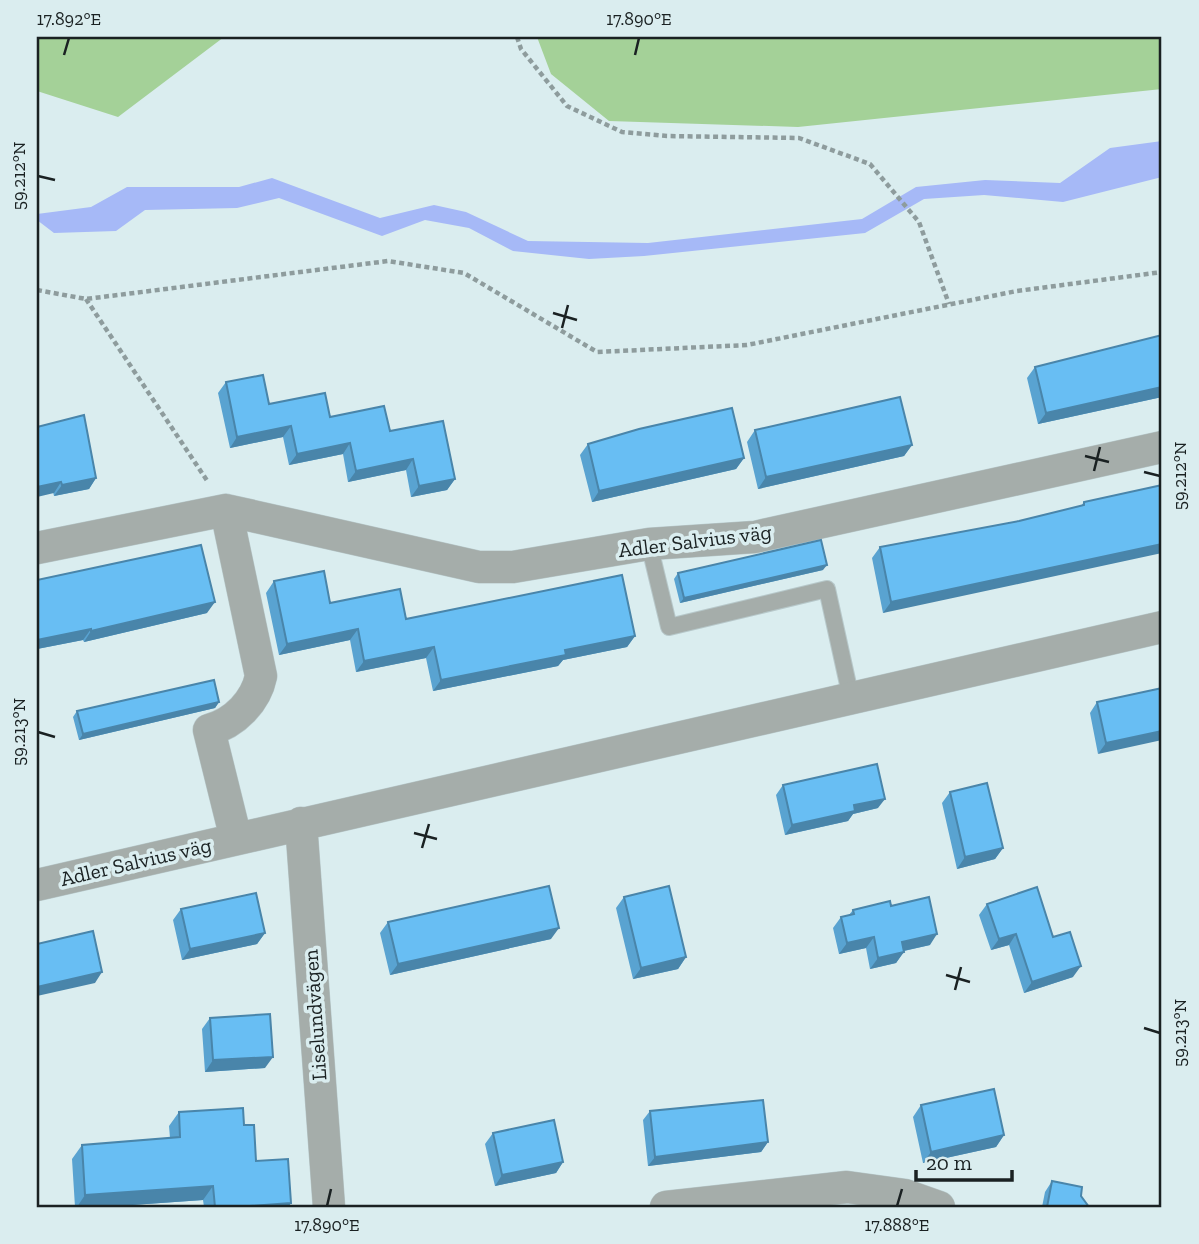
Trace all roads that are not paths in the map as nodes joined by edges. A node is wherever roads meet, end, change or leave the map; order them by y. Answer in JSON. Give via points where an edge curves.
{"nodes":[{"id":1,"x":1162,"y":447,"type":"edge"},
{"id":2,"x":226,"y":510,"type":"junction"},
{"id":3,"x":649,"y":544,"type":"junction"},
{"id":4,"x":37,"y":548,"type":"edge"},
{"id":5,"x":1162,"y":627,"type":"edge"},
{"id":6,"x":851,"y":698,"type":"junction"},
{"id":7,"x":300,"y":823,"type":"junction"},
{"id":8,"x":236,"y":839,"type":"junction"},
{"id":9,"x":37,"y":885,"type":"edge"},
{"id":10,"x":329,"y":1207,"type":"edge"},
{"id":11,"x":666,"y":1207,"type":"edge"},
{"id":12,"x":939,"y":1207,"type":"edge"}],
"edges":[{"from":1,"to":3,"type":"street","name":"Adler Salvius väg","via":[[755,537]]},
{"from":2,"to":3,"type":"street","name":"Adler Salvius väg","via":[[479,567],[513,568]]},
{"from":2,"to":4,"type":"street","name":"Adler Salvius väg"},
{"from":2,"to":8,"type":"street","name":"Adler Salvius väg","via":[[261,676],[258,694],[237,715],[209,730]]},
{"from":3,"to":6,"type":"lane","via":[[669,627],[827,589]]},
{"from":5,"to":6,"type":"street","name":"Adler Salvius väg"},
{"from":6,"to":7,"type":"street","name":"Adler Salvius väg"},
{"from":7,"to":8,"type":"street","name":"Adler Salvius väg"},
{"from":7,"to":10,"type":"street","name":"Liselundvägen"},
{"from":8,"to":9,"type":"street","name":"Adler Salvius väg"},
{"from":11,"to":12,"type":"street","via":[[847,1187],[905,1195]]}]}
